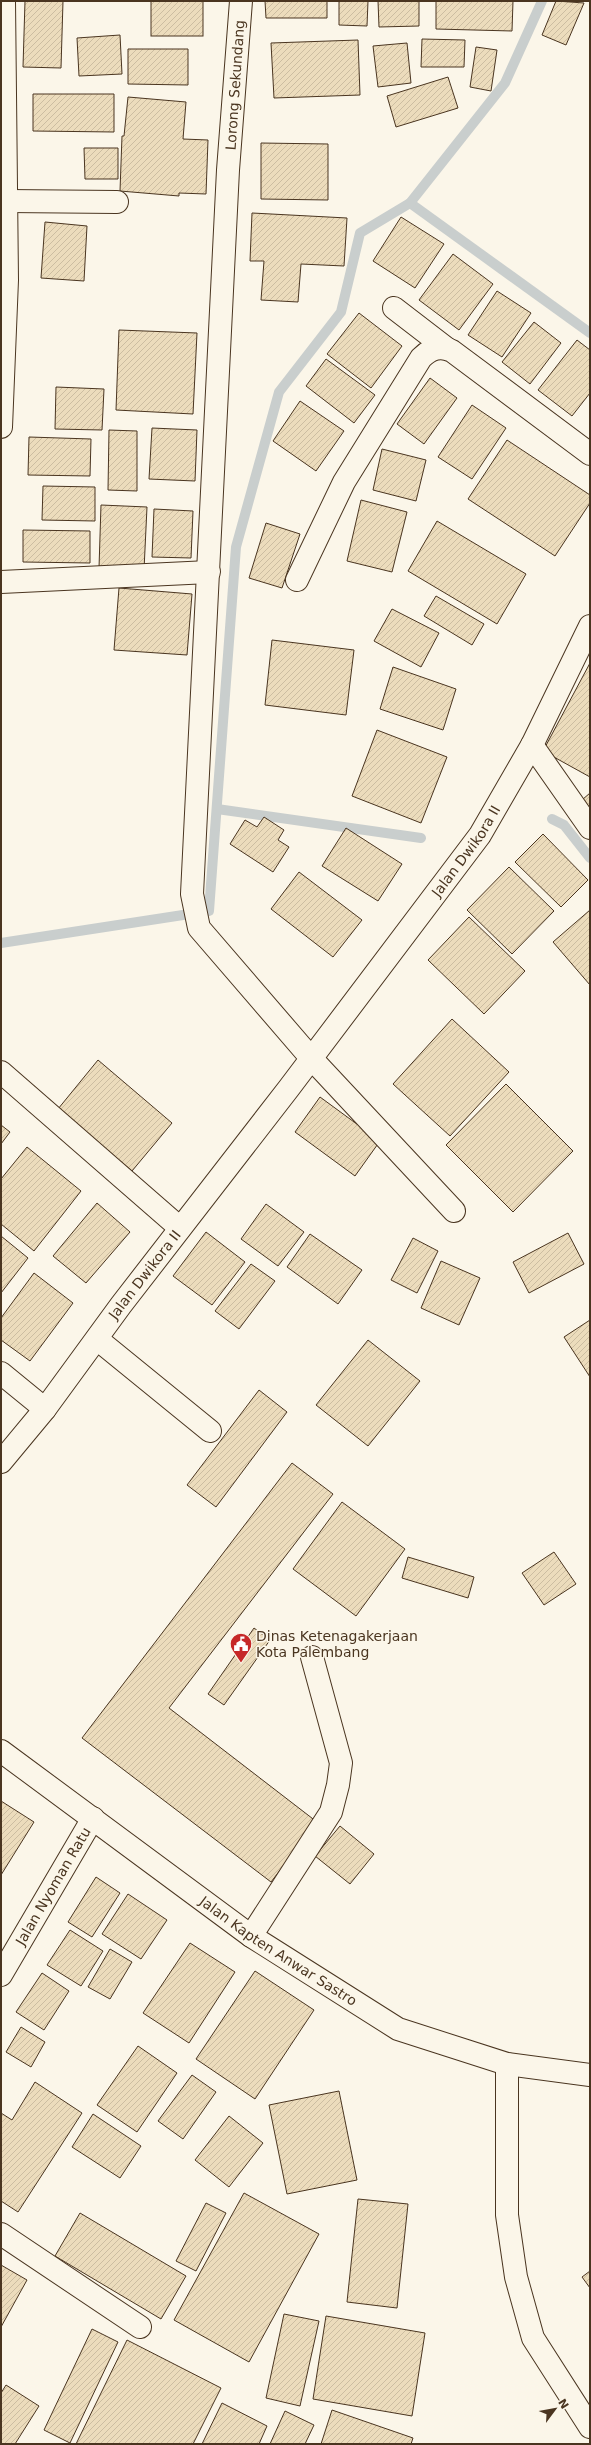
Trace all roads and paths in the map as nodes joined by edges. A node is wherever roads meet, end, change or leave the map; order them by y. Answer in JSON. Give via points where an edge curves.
{"nodes":[{"id":1,"x":4,"y":1,"type":"edge"},
{"id":2,"x":241,"y":1,"type":"edge"},
{"id":3,"x":6,"y":201,"type":"junction"},
{"id":4,"x":117,"y":202,"type":"dead end"},
{"id":5,"x":394,"y":308,"type":"dead end"},
{"id":6,"x":446,"y":348,"type":"junction"},
{"id":7,"x":1,"y":427,"type":"edge"},
{"id":8,"x":590,"y":454,"type":"edge"},
{"id":9,"x":209,"y":572,"type":"junction"},
{"id":10,"x":297,"y":580,"type":"dead end"},
{"id":11,"x":1,"y":582,"type":"edge"},
{"id":12,"x":590,"y":626,"type":"edge"},
{"id":13,"x":532,"y":745,"type":"junction"},
{"id":14,"x":590,"y":828,"type":"edge"},
{"id":15,"x":311,"y":1058,"type":"junction"},
{"id":16,"x":1,"y":1072,"type":"edge"},
{"id":17,"x":454,"y":1211,"type":"dead end"},
{"id":18,"x":180,"y":1228,"type":"junction"},
{"id":19,"x":97,"y":1339,"type":"junction"},
{"id":20,"x":1,"y":1373,"type":"edge"},
{"id":21,"x":45,"y":1409,"type":"junction"},
{"id":22,"x":210,"y":1431,"type":"dead end"},
{"id":23,"x":1,"y":1462,"type":"edge"},
{"id":24,"x":312,"y":1657,"type":"dead end"},
{"id":25,"x":1,"y":1751,"type":"edge"},
{"id":26,"x":93,"y":1818,"type":"junction"},
{"id":27,"x":251,"y":1936,"type":"junction"},
{"id":28,"x":1,"y":1975,"type":"edge"},
{"id":29,"x":507,"y":2064,"type":"junction"},
{"id":30,"x":590,"y":2075,"type":"edge"},
{"id":31,"x":1,"y":2234,"type":"edge"},
{"id":32,"x":140,"y":2327,"type":"dead end"},
{"id":33,"x":590,"y":2427,"type":"edge"}],
"edges":[{"from":1,"to":3,"type":"street"},
{"from":2,"to":9,"type":"street","name":"Lorong Sekundang","via":[[228,170]]},
{"from":3,"to":4,"type":"street"},
{"from":3,"to":7,"type":"street","via":[[7,280]]},
{"from":5,"to":6,"type":"street"},
{"from":6,"to":8,"type":"street"},
{"from":6,"to":10,"type":"street","via":[[432,350],[421,358],[344,482]]},
{"from":9,"to":11,"type":"street"},
{"from":9,"to":15,"type":"street","name":"Lorong Sekundang","via":[[192,894],[199,928]]},
{"from":12,"to":13,"type":"street","name":"Jalan Dwikora II"},
{"from":13,"to":14,"type":"street"},
{"from":13,"to":15,"type":"street","name":"Jalan Dwikora II","via":[[480,835]]},
{"from":15,"to":17,"type":"street"},
{"from":15,"to":18,"type":"street","name":"Jalan Dwikora II"},
{"from":16,"to":18,"type":"street"},
{"from":18,"to":19,"type":"street","name":"Jalan Dwikora II"},
{"from":19,"to":21,"type":"street","name":"Jalan Dwikora II"},
{"from":19,"to":22,"type":"street"},
{"from":20,"to":21,"type":"street"},
{"from":21,"to":23,"type":"street","name":"Jalan Dwikora II"},
{"from":24,"to":27,"type":"street","via":[[341,1763],[338,1786],[331,1812]]},
{"from":25,"to":26,"type":"street","name":"Jalan Kapten Anwar Sastro"},
{"from":26,"to":27,"type":"street","name":"Jalan Kapten Anwar Sastro"},
{"from":26,"to":28,"type":"street","name":"Jalan Nyoman Ratu"},
{"from":27,"to":29,"type":"street","name":"Jalan Kapten Anwar Sastro","via":[[398,2030]]},
{"from":29,"to":30,"type":"street","name":"Jalan Kapten Anwar Sastro"},
{"from":29,"to":33,"type":"street","via":[[507,2214],[516,2277],[534,2338]]},
{"from":31,"to":32,"type":"street"}]}
